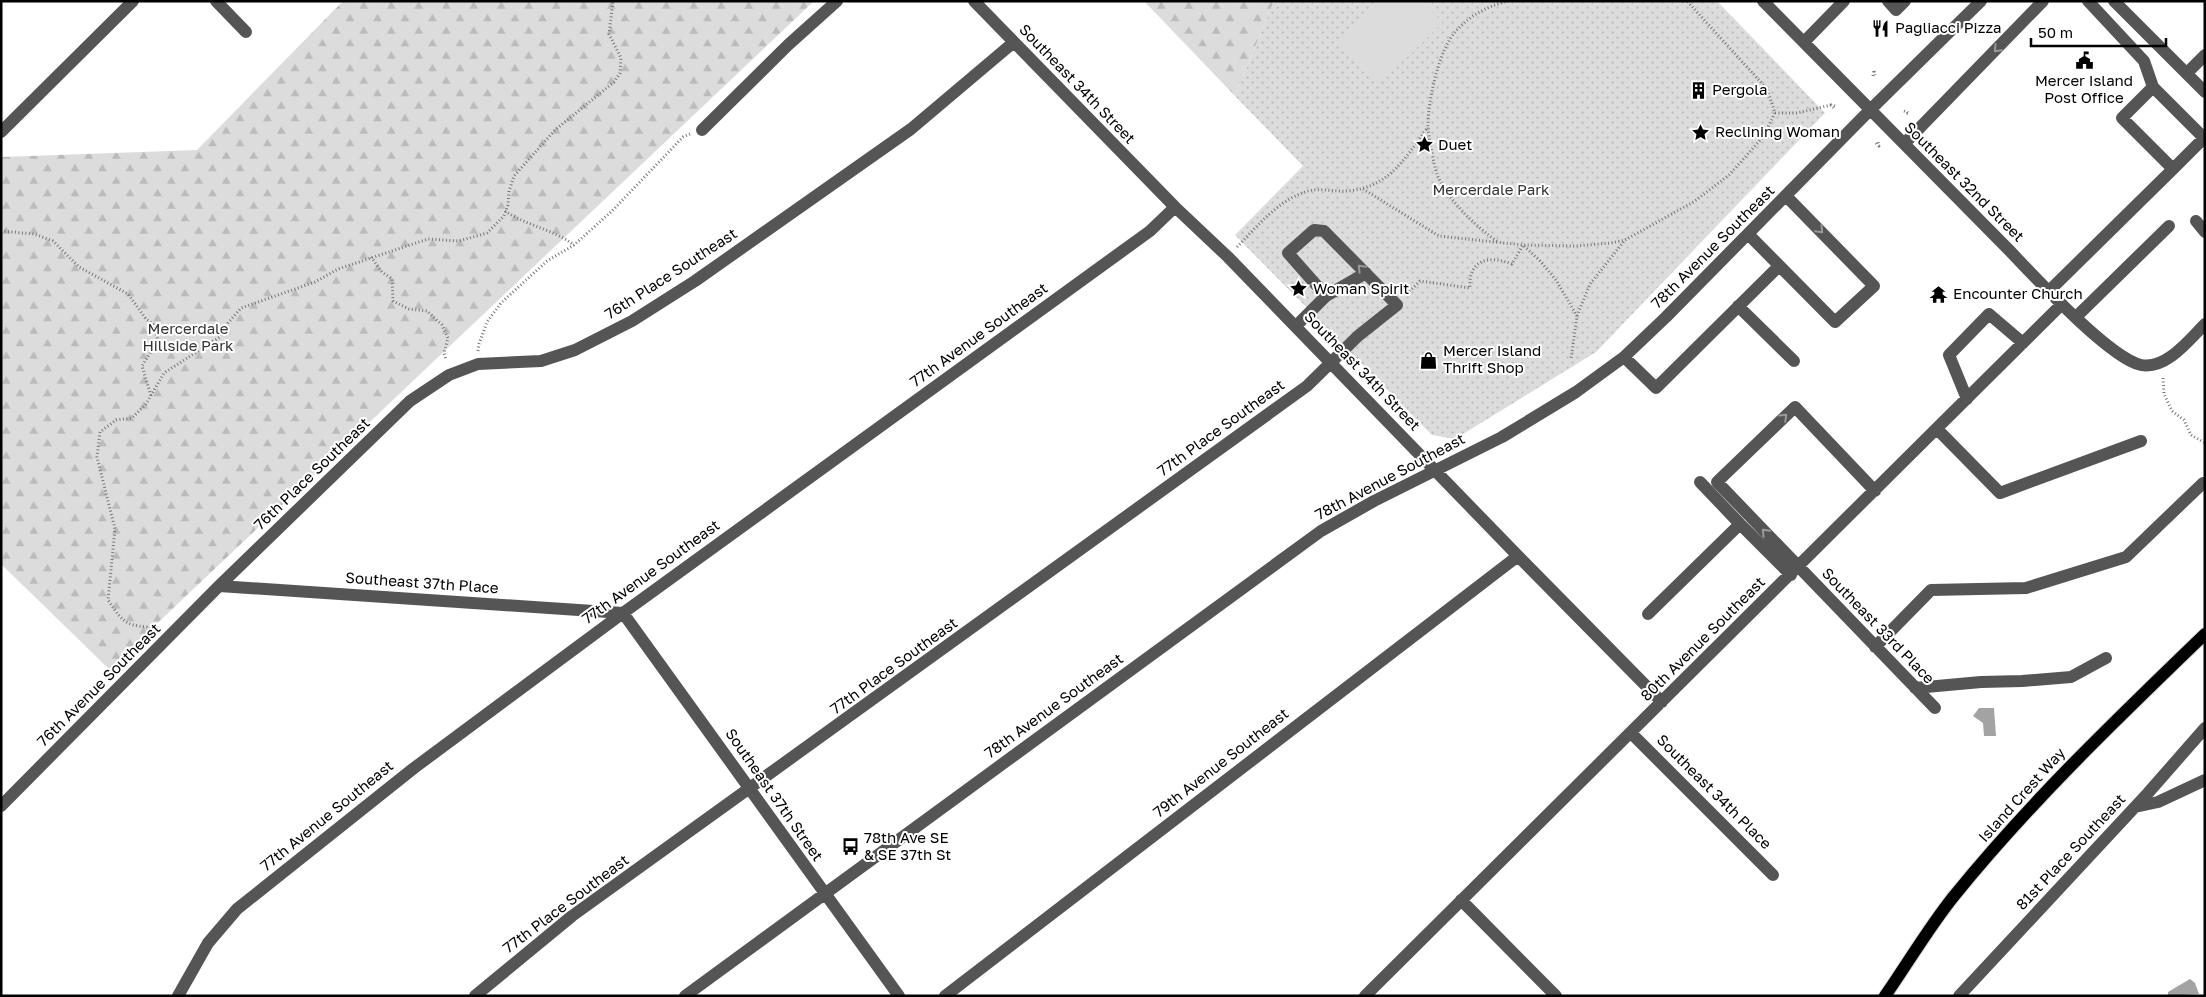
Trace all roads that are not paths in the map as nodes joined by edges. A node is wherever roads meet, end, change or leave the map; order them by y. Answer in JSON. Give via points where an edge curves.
{"nodes":[{"id":1,"x":133,"y":1,"type":"edge"},
{"id":2,"x":216,"y":1,"type":"edge"},
{"id":3,"x":837,"y":1,"type":"edge"},
{"id":4,"x":974,"y":1,"type":"edge"},
{"id":5,"x":1763,"y":1,"type":"edge"},
{"id":6,"x":1981,"y":1,"type":"edge"},
{"id":7,"x":2043,"y":1,"type":"edge"},
{"id":8,"x":2088,"y":1,"type":"edge"},
{"id":9,"x":2114,"y":1,"type":"edge"},
{"id":10,"x":1836,"y":4,"type":"edge"},
{"id":11,"x":246,"y":32,"type":"dead end"},
{"id":12,"x":1014,"y":42,"type":"junction"},
{"id":13,"x":1804,"y":42,"type":"junction"},
{"id":14,"x":2205,"y":55,"type":"edge"},
{"id":15,"x":2187,"y":74,"type":"junction"},
{"id":16,"x":2154,"y":87,"type":"junction"},
{"id":17,"x":2205,"y":92,"type":"edge"},
{"id":18,"x":1870,"y":110,"type":"junction"},
{"id":19,"x":702,"y":130,"type":"road end"},
{"id":20,"x":1,"y":132,"type":"edge"},
{"id":21,"x":1904,"y":144,"type":"junction"},
{"id":22,"x":2173,"y":169,"type":"junction"},
{"id":23,"x":1786,"y":196,"type":"junction"},
{"id":24,"x":1175,"y":207,"type":"junction"},
{"id":25,"x":2196,"y":221,"type":"dead end"},
{"id":26,"x":2169,"y":226,"type":"dead end"},
{"id":27,"x":2205,"y":232,"type":"edge"},
{"id":28,"x":1748,"y":234,"type":"junction"},
{"id":29,"x":1779,"y":266,"type":"junction"},
{"id":30,"x":1366,"y":273,"type":"junction"},
{"id":31,"x":2049,"y":291,"type":"junction"},
{"id":32,"x":1326,"y":296,"type":"junction"},
{"id":33,"x":2062,"y":304,"type":"junction"},
{"id":34,"x":1738,"y":306,"type":"junction"},
{"id":35,"x":2076,"y":316,"type":"junction"},
{"id":36,"x":2205,"y":324,"type":"edge"},
{"id":37,"x":1296,"y":326,"type":"junction"},
{"id":38,"x":2023,"y":343,"type":"junction"},
{"id":39,"x":1624,"y":357,"type":"junction"},
{"id":40,"x":1794,"y":361,"type":"dead end"},
{"id":41,"x":1332,"y":363,"type":"junction"},
{"id":42,"x":1967,"y":399,"type":"junction"},
{"id":43,"x":1937,"y":429,"type":"junction"},
{"id":44,"x":2141,"y":441,"type":"dead end"},
{"id":45,"x":1435,"y":470,"type":"junction"},
{"id":46,"x":1700,"y":482,"type":"dead end"},
{"id":47,"x":2203,"y":483,"type":"dead end"},
{"id":48,"x":1874,"y":491,"type":"junction"},
{"id":49,"x":1740,"y":524,"type":"junction"},
{"id":50,"x":1518,"y":556,"type":"junction"},
{"id":51,"x":1795,"y":571,"type":"junction"},
{"id":52,"x":219,"y":586,"type":"junction"},
{"id":53,"x":622,"y":613,"type":"junction"},
{"id":54,"x":1648,"y":614,"type":"dead end"},
{"id":55,"x":2205,"y":634,"type":"edge"},
{"id":56,"x":1874,"y":647,"type":"junction"},
{"id":57,"x":2106,"y":658,"type":"dead end"},
{"id":58,"x":1915,"y":688,"type":"junction"},
{"id":59,"x":1662,"y":702,"type":"junction"},
{"id":60,"x":1935,"y":708,"type":"dead end"},
{"id":61,"x":2205,"y":728,"type":"edge"},
{"id":62,"x":1631,"y":733,"type":"junction"},
{"id":63,"x":2205,"y":780,"type":"edge"},
{"id":64,"x":751,"y":789,"type":"junction"},
{"id":65,"x":1,"y":806,"type":"edge"},
{"id":66,"x":2135,"y":807,"type":"junction"},
{"id":67,"x":1773,"y":875,"type":"dead end"},
{"id":68,"x":824,"y":894,"type":"junction"},
{"id":69,"x":1461,"y":900,"type":"junction"},
{"id":70,"x":697,"y":991,"type":"edge"},
{"id":71,"x":178,"y":996,"type":"edge"},
{"id":72,"x":475,"y":996,"type":"edge"},
{"id":73,"x":685,"y":996,"type":"edge"},
{"id":74,"x":899,"y":996,"type":"edge"},
{"id":75,"x":945,"y":996,"type":"edge"},
{"id":76,"x":1365,"y":996,"type":"edge"},
{"id":77,"x":1556,"y":996,"type":"edge"},
{"id":78,"x":1885,"y":996,"type":"edge"},
{"id":79,"x":1959,"y":996,"type":"edge"}],
"edges":[{"from":1,"to":20,"type":"street"},
{"from":2,"to":11,"type":"street"},
{"from":3,"to":19,"type":"street"},
{"from":4,"to":12,"type":"street","name":"Southeast 34th Street"},
{"from":5,"to":13,"type":"street","name":"Southeast 32nd Street"},
{"from":6,"to":18,"type":"street","name":"78th Avenue Southeast"},
{"from":7,"to":21,"type":"street","one_way":true},
{"from":8,"to":16,"type":"street","via":[[2144,61]]},
{"from":9,"to":15,"type":"street"},
{"from":10,"to":13,"type":"street"},
{"from":12,"to":24,"type":"street","name":"Southeast 34th Street"},
{"from":12,"to":52,"type":"street","name":"76th Place Southeast","via":[[911,129],[695,281],[632,321],[575,350],[541,361],[478,364],[449,375],[410,401]]},
{"from":13,"to":18,"type":"street","name":"Southeast 32nd Street"},
{"from":14,"to":15,"type":"street"},
{"from":15,"to":17,"type":"street"},
{"from":16,"to":22,"type":"street","via":[[2204,138]]},
{"from":16,"to":22,"type":"street","via":[[2122,118]]},
{"from":18,"to":21,"type":"street","name":"Southeast 32nd Street"},
{"from":18,"to":23,"type":"street","name":"78th Avenue Southeast"},
{"from":21,"to":31,"type":"street","name":"Southeast 32nd Street"},
{"from":22,"to":31,"type":"street"},
{"from":23,"to":28,"type":"street","name":"78th Avenue Southeast"},
{"from":23,"to":29,"type":"street","one_way":true,"via":[[1874,286],[1835,322]]},
{"from":24,"to":37,"type":"street","name":"Southeast 34th Street"},
{"from":24,"to":53,"type":"street","name":"77th Avenue Southeast","via":[[1150,231]]},
{"from":25,"to":27,"type":"street"},
{"from":26,"to":35,"type":"street"},
{"from":28,"to":29,"type":"street"},
{"from":28,"to":39,"type":"street","name":"78th Avenue Southeast"},
{"from":29,"to":34,"type":"street"},
{"from":30,"to":32,"type":"street"},
{"from":30,"to":32,"type":"street","one_way":true,"via":[[1324,231],[1314,230],[1288,253]]},
{"from":30,"to":41,"type":"street","name":"77th Place Southeast","via":[[1397,305],[1358,336]]},
{"from":31,"to":33,"type":"street","name":"Southeast 32nd Street"},
{"from":32,"to":37,"type":"street"},
{"from":33,"to":35,"type":"street","name":"Southeast 32nd Street"},
{"from":33,"to":38,"type":"street","name":"80th Avenue Southeast"},
{"from":34,"to":39,"type":"street","via":[[1656,388]]},
{"from":34,"to":40,"type":"street"},
{"from":35,"to":36,"type":"street","name":"Southeast 32nd Street","via":[[2120,356],[2153,366],[2183,345]]},
{"from":37,"to":41,"type":"street","name":"Southeast 34th Street"},
{"from":38,"to":42,"type":"street","name":"80th Avenue Southeast"},
{"from":38,"to":42,"type":"street","via":[[1989,314],[1949,355]]},
{"from":39,"to":45,"type":"street","name":"78th Avenue Southeast","via":[[1576,392],[1502,437]]},
{"from":41,"to":45,"type":"street","name":"Southeast 34th Street"},
{"from":41,"to":64,"type":"street","name":"77th Place Southeast","via":[[1298,392]]},
{"from":42,"to":43,"type":"street","name":"80th Avenue Southeast"},
{"from":43,"to":44,"type":"street","via":[[2000,493]]},
{"from":43,"to":48,"type":"street","name":"80th Avenue Southeast"},
{"from":45,"to":50,"type":"street","name":"Southeast 34th Street"},
{"from":45,"to":68,"type":"street","name":"78th Avenue Southeast","via":[[1322,531]]},
{"from":46,"to":49,"type":"street"},
{"from":47,"to":56,"type":"street","via":[[2126,558],[2026,588],[1930,590]]},
{"from":48,"to":51,"type":"street","name":"80th Avenue Southeast"},
{"from":51,"to":48,"type":"street","one_way":true,"via":[[1717,482],[1795,407]]},
{"from":49,"to":51,"type":"street"},
{"from":49,"to":54,"type":"street"},
{"from":50,"to":59,"type":"street","name":"Southeast 34th Street"},
{"from":50,"to":75,"type":"street","name":"79th Avenue Southeast"},
{"from":51,"to":56,"type":"street","name":"Southeast 33rd Place"},
{"from":51,"to":59,"type":"street","name":"80th Avenue Southeast"},
{"from":52,"to":53,"type":"street","name":"Southeast 37th Place"},
{"from":52,"to":65,"type":"street","name":"76th Avenue Southeast"},
{"from":53,"to":64,"type":"street","name":"Southeast 37th Street"},
{"from":53,"to":71,"type":"street","name":"77th Avenue Southeast","via":[[414,768],[237,909],[208,943]]},
{"from":55,"to":78,"type":"main road","name":"Island Crest Way","via":[[2078,757],[2018,821],[1953,898]]},
{"from":56,"to":58,"type":"street","name":"Southeast 33rd Place"},
{"from":57,"to":58,"type":"street","via":[[2071,676]]},
{"from":58,"to":60,"type":"street","name":"Southeast 33rd Place"},
{"from":59,"to":62,"type":"street","name":"80th Avenue Southeast"},
{"from":61,"to":66,"type":"street","name":"81st Place Southeast"},
{"from":62,"to":67,"type":"street","name":"Southeast 34th Place"},
{"from":62,"to":69,"type":"street","name":"80th Avenue Southeast"},
{"from":63,"to":66,"type":"street","via":[[2158,802]]},
{"from":64,"to":68,"type":"street","name":"Southeast 37th Street"},
{"from":64,"to":72,"type":"street","name":"77th Place Southeast","via":[[572,916]]},
{"from":66,"to":79,"type":"street","name":"81st Place Southeast"},
{"from":68,"to":70,"type":"street","name":"78th Avenue Southeast"},
{"from":68,"to":74,"type":"street","name":"Southeast 37th Street"},
{"from":69,"to":76,"type":"street","name":"80th Avenue Southeast"},
{"from":69,"to":77,"type":"street"},
{"from":70,"to":73,"type":"street","name":"78th Avenue Southeast"}]}
